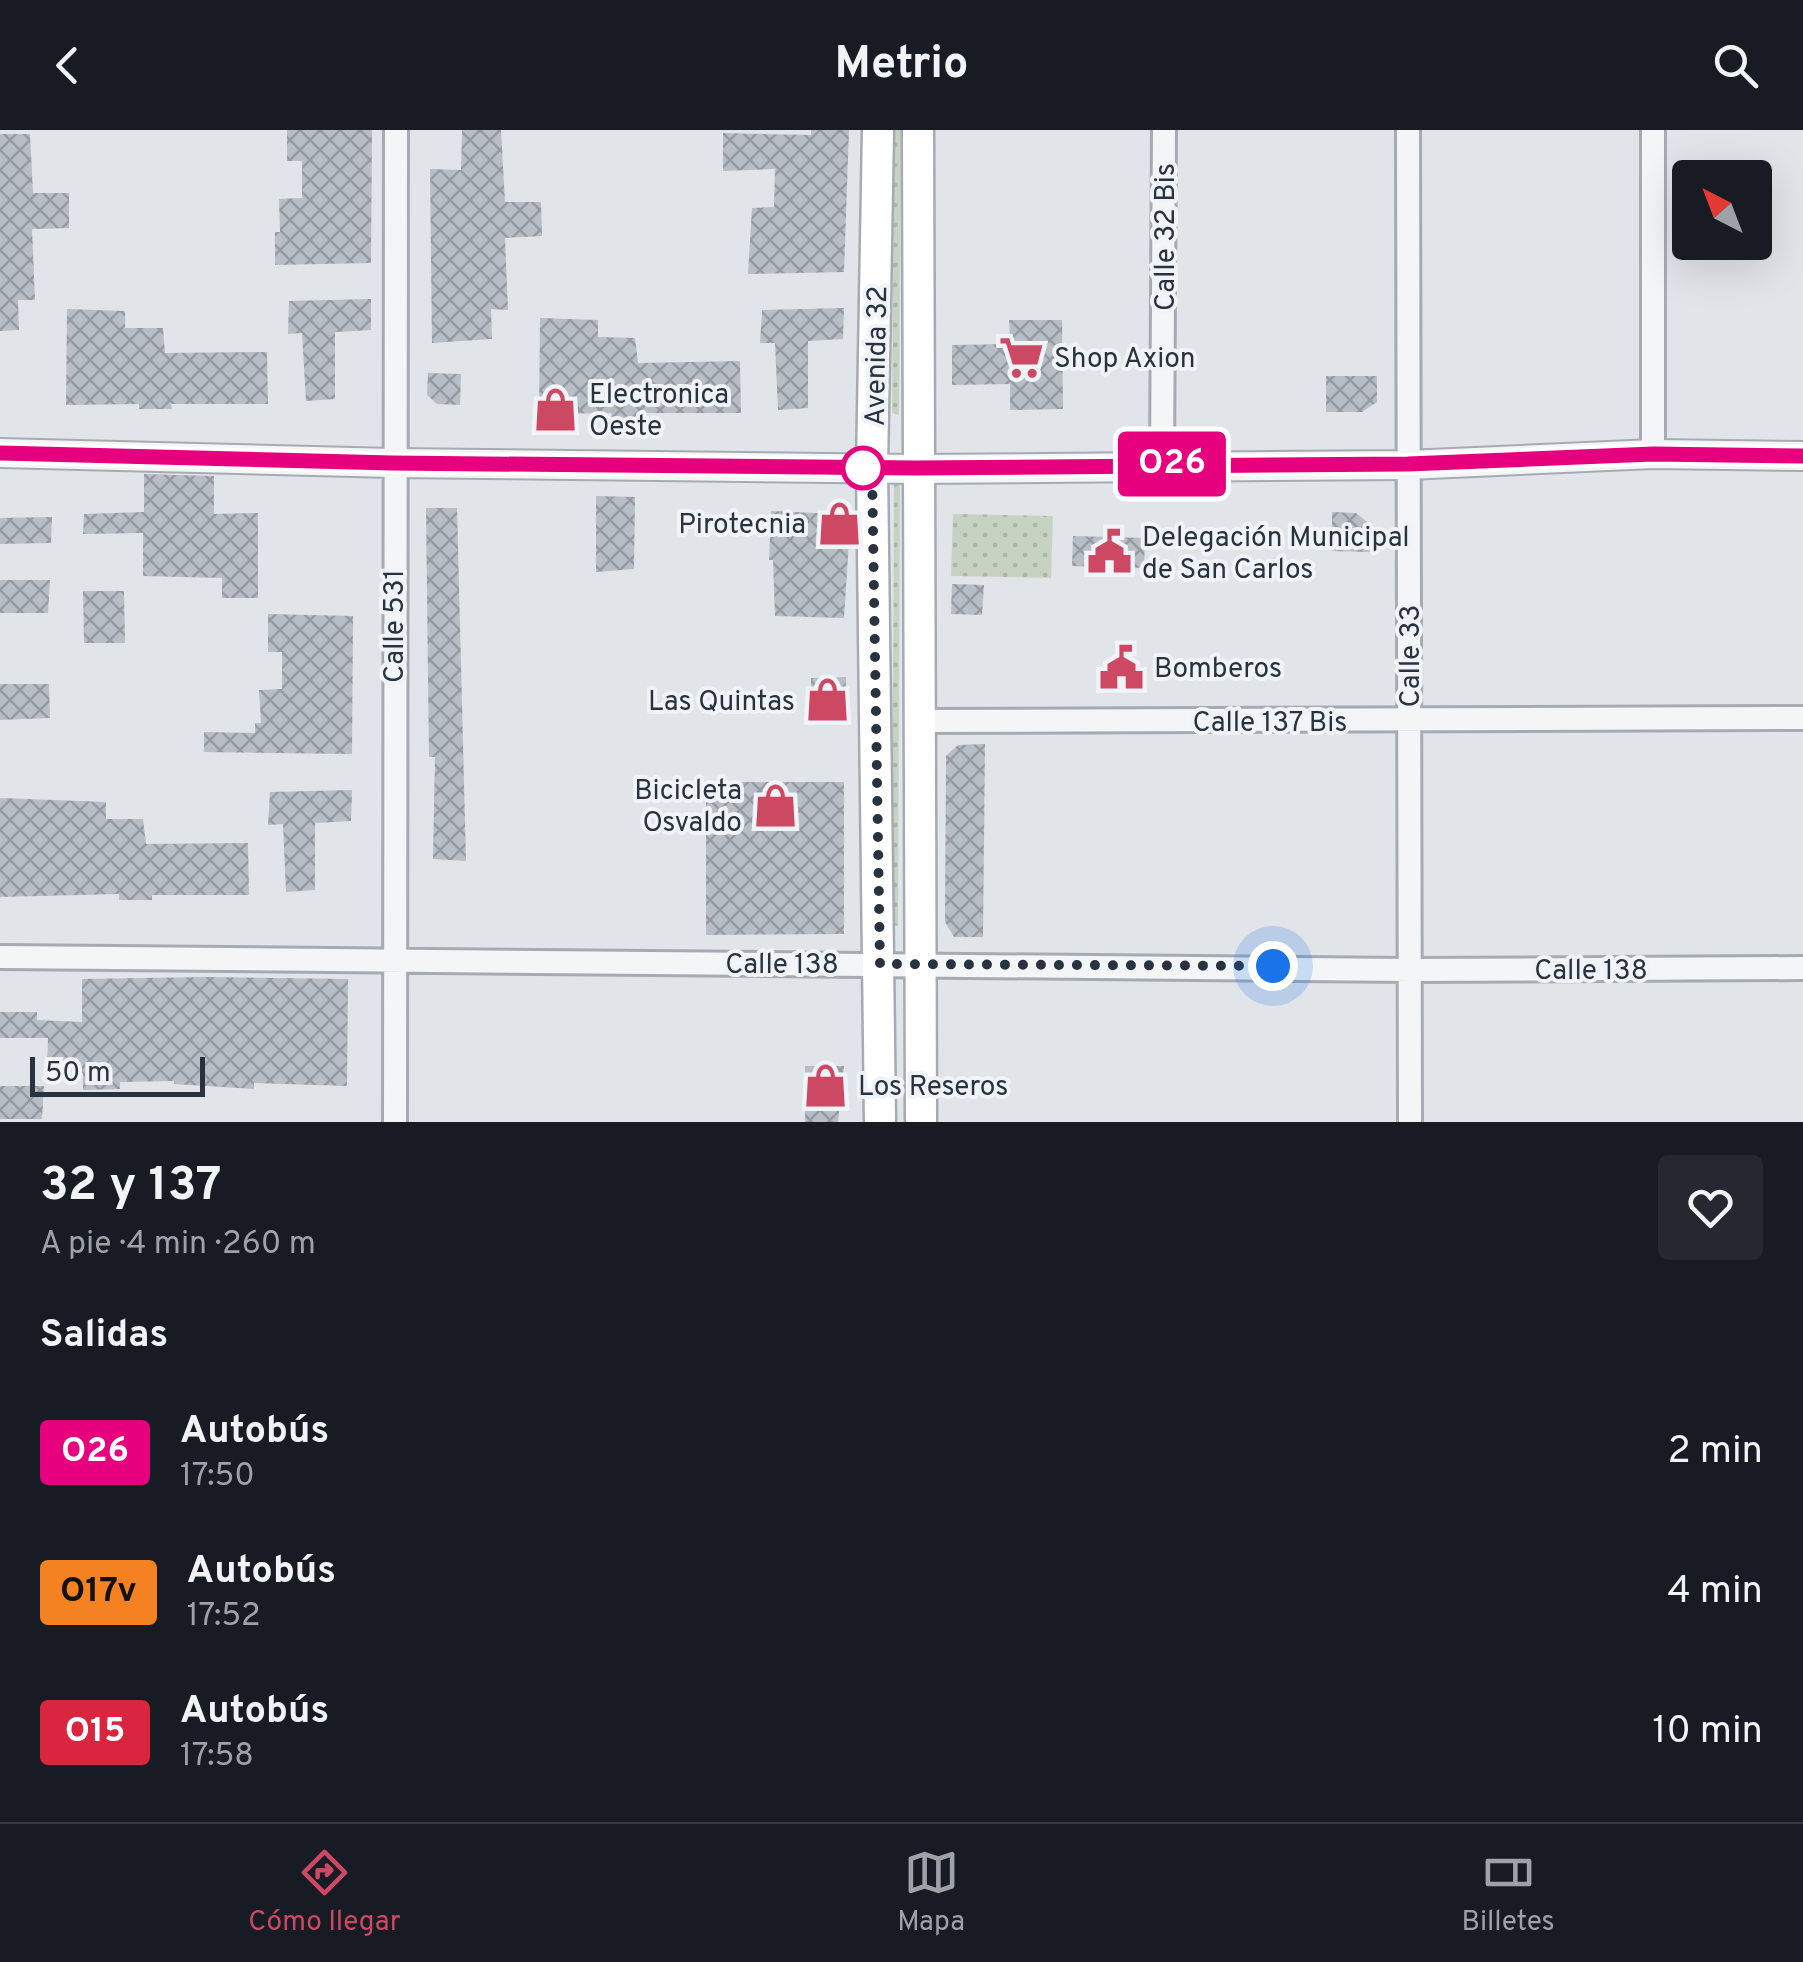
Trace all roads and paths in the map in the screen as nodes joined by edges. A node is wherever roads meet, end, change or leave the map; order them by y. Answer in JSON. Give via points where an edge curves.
{"nodes":[{"id":1,"x":396,"y":130,"type":"edge"},
{"id":2,"x":878,"y":130,"type":"edge"},
{"id":3,"x":918,"y":130,"type":"edge"},
{"id":4,"x":1164,"y":130,"type":"edge"},
{"id":5,"x":1408,"y":130,"type":"edge"},
{"id":6,"x":1653,"y":130,"type":"edge"},
{"id":7,"x":0,"y":453,"type":"edge"},
{"id":8,"x":1653,"y":454,"type":"junction"},
{"id":9,"x":1803,"y":456,"type":"edge"},
{"id":10,"x":392,"y":463,"type":"junction"},
{"id":11,"x":1162,"y":464,"type":"junction"},
{"id":12,"x":1408,"y":464,"type":"junction"},
{"id":13,"x":872,"y":468,"type":"junction"},
{"id":14,"x":916,"y":468,"type":"junction"},
{"id":15,"x":1803,"y":718,"type":"edge"},
{"id":16,"x":917,"y":721,"type":"junction"},
{"id":17,"x":1409,"y":721,"type":"junction"},
{"id":18,"x":0,"y":958,"type":"edge"},
{"id":19,"x":395,"y":960,"type":"junction"},
{"id":20,"x":880,"y":964,"type":"junction"},
{"id":21,"x":917,"y":964,"type":"junction"},
{"id":22,"x":1803,"y":968,"type":"edge"},
{"id":23,"x":1410,"y":970,"type":"junction"},
{"id":24,"x":395,"y":1122,"type":"edge"},
{"id":25,"x":880,"y":1122,"type":"edge"},
{"id":26,"x":921,"y":1122,"type":"edge"},
{"id":27,"x":1410,"y":1122,"type":"edge"}],
"edges":[{"from":1,"to":10,"type":"street","name":"Calle 531"},
{"from":2,"to":13,"type":"main road","name":"Avenida 32"},
{"from":3,"to":14,"type":"main road","name":"Avenida 32"},
{"from":4,"to":11,"type":"street","name":"Calle 32 Bis"},
{"from":5,"to":12,"type":"street","name":"Calle 33"},
{"from":6,"to":8,"type":"street"},
{"from":7,"to":10,"type":"street"},
{"from":8,"to":9,"type":"street"},
{"from":8,"to":12,"type":"street"},
{"from":10,"to":13,"type":"street"},
{"from":10,"to":19,"type":"street","name":"Calle 531"},
{"from":11,"to":12,"type":"street"},
{"from":11,"to":14,"type":"street"},
{"from":12,"to":17,"type":"street","name":"Calle 33"},
{"from":13,"to":14,"type":"street"},
{"from":13,"to":20,"type":"main road","name":"Avenida 32"},
{"from":14,"to":16,"type":"main road","name":"Avenida 32"},
{"from":15,"to":17,"type":"street","name":"Calle 137 Bis"},
{"from":16,"to":17,"type":"street","name":"Calle 137 Bis"},
{"from":16,"to":21,"type":"main road","name":"Avenida 32"},
{"from":17,"to":23,"type":"street","name":"Calle 33"},
{"from":18,"to":19,"type":"street","name":"Calle 138"},
{"from":19,"to":20,"type":"street","name":"Calle 138"},
{"from":19,"to":24,"type":"street","name":"Calle 531"},
{"from":20,"to":21,"type":"street","name":"Calle 138"},
{"from":20,"to":25,"type":"main road","name":"Avenida 32"},
{"from":21,"to":23,"type":"street","name":"Calle 138"},
{"from":21,"to":26,"type":"main road","name":"Avenida 32"},
{"from":22,"to":23,"type":"street","name":"Calle 138"},
{"from":23,"to":27,"type":"street","name":"Calle 33"}]}
